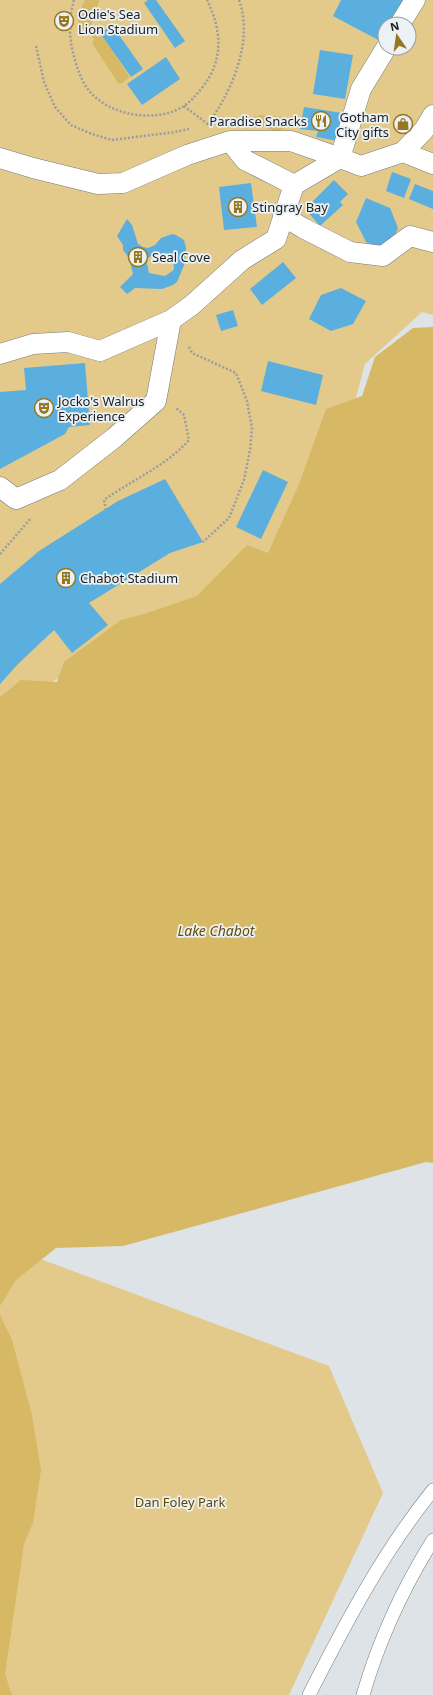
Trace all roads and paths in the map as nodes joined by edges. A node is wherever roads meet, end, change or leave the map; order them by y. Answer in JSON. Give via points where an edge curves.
{"nodes":[{"id":1,"x":74,"y":0,"type":"edge"},
{"id":2,"x":207,"y":0,"type":"edge"},
{"id":3,"x":239,"y":0,"type":"edge"},
{"id":4,"x":415,"y":0,"type":"edge"},
{"id":5,"x":405,"y":16,"type":"edge"},
{"id":6,"x":36,"y":46,"type":"dead end"},
{"id":7,"x":381,"y":56,"type":"edge"},
{"id":8,"x":433,"y":115,"type":"edge"},
{"id":9,"x":201,"y":126,"type":"dead end"},
{"id":10,"x":195,"y":128,"type":"dead end"},
{"id":11,"x":230,"y":141,"type":"junction"},
{"id":12,"x":403,"y":152,"type":"junction"},
{"id":13,"x":0,"y":158,"type":"edge"},
{"id":14,"x":340,"y":158,"type":"junction"},
{"id":15,"x":433,"y":164,"type":"edge"},
{"id":16,"x":294,"y":185,"type":"junction"},
{"id":17,"x":283,"y":216,"type":"junction"},
{"id":18,"x":433,"y":242,"type":"edge"},
{"id":19,"x":171,"y":320,"type":"junction"},
{"id":20,"x":0,"y":354,"type":"edge"},
{"id":21,"x":153,"y":404,"type":"junction"},
{"id":22,"x":0,"y":487,"type":"edge"},
{"id":23,"x":106,"y":510,"type":"dead end"},
{"id":24,"x":203,"y":542,"type":"dead end"},
{"id":25,"x":433,"y":1490,"type":"edge"},
{"id":26,"x":433,"y":1540,"type":"edge"},
{"id":27,"x":309,"y":1695,"type":"edge"},
{"id":28,"x":363,"y":1695,"type":"edge"}],
"edges":[{"from":1,"to":2,"type":"path","via":[[70,36],[78,73],[88,89],[102,102],[120,111],[138,115],[158,115],[184,106],[193,99],[210,75],[218,53],[219,34]]},
{"from":3,"to":9,"type":"path","via":[[243,33],[241,55],[222,102],[208,124]]},
{"from":4,"to":5,"type":"street"},
{"from":6,"to":10,"type":"path","via":[[55,107],[71,125],[112,140]]},
{"from":7,"to":14,"type":"street","via":[[361,89]]},
{"from":8,"to":12,"type":"street","via":[[424,130]]},
{"from":11,"to":13,"type":"street","via":[[187,155],[124,183],[98,184]]},
{"from":11,"to":14,"type":"street","via":[[291,141]]},
{"from":11,"to":16,"type":"street","via":[[245,160]]},
{"from":12,"to":14,"type":"street","via":[[361,166]]},
{"from":12,"to":15,"type":"street"},
{"from":14,"to":16,"type":"street"},
{"from":16,"to":17,"type":"street"},
{"from":17,"to":18,"type":"street","via":[[350,252],[383,256],[410,236]]},
{"from":17,"to":19,"type":"street","via":[[276,239],[242,260],[192,305]]},
{"from":19,"to":20,"type":"street","via":[[100,351],[68,342],[32,344]]},
{"from":19,"to":21,"type":"street","via":[[156,401]]},
{"from":19,"to":24,"type":"path","via":[[192,352],[236,373],[247,400],[252,428],[244,480],[232,513]]},
{"from":21,"to":22,"type":"street","via":[[60,480],[16,499]]},
{"from":21,"to":23,"type":"path","via":[[174,406],[184,415],[189,440],[179,452],[104,500]]},
{"from":25,"to":27,"type":"lane","via":[[399,1536],[365,1590]]},
{"from":26,"to":28,"type":"lane","via":[[416,1567],[394,1612]]}]}
